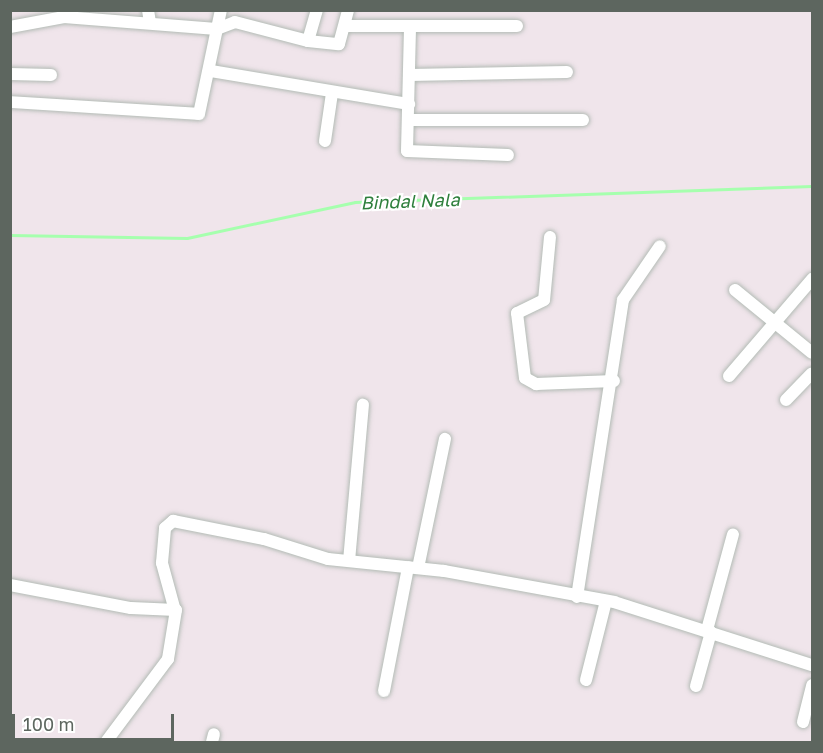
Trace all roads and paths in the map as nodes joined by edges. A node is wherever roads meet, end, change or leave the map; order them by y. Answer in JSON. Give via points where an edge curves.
{"nodes":[{"id":1,"x":221,"y":10,"type":"edge"},
{"id":2,"x":317,"y":10,"type":"edge"},
{"id":3,"x":348,"y":10,"type":"edge"},
{"id":4,"x":149,"y":17,"type":"edge"},
{"id":5,"x":345,"y":26,"type":"junction"},
{"id":6,"x":517,"y":26,"type":"dead end"},
{"id":7,"x":10,"y":27,"type":"edge"},
{"id":8,"x":217,"y":28,"type":"junction"},
{"id":9,"x":410,"y":28,"type":"junction"},
{"id":10,"x":308,"y":41,"type":"junction"},
{"id":11,"x":211,"y":71,"type":"junction"},
{"id":12,"x":567,"y":72,"type":"dead end"},
{"id":13,"x":10,"y":74,"type":"edge"},
{"id":14,"x":51,"y":75,"type":"dead end"},
{"id":15,"x":409,"y":75,"type":"junction"},
{"id":16,"x":332,"y":93,"type":"junction"},
{"id":17,"x":10,"y":102,"type":"edge"},
{"id":18,"x":409,"y":104,"type":"junction"},
{"id":19,"x":408,"y":120,"type":"junction"},
{"id":20,"x":583,"y":120,"type":"dead end"},
{"id":21,"x":325,"y":141,"type":"dead end"},
{"id":22,"x":508,"y":155,"type":"dead end"},
{"id":23,"x":550,"y":237,"type":"dead end"},
{"id":24,"x":660,"y":246,"type":"dead end"},
{"id":25,"x":813,"y":279,"type":"edge"},
{"id":26,"x":735,"y":290,"type":"dead end"},
{"id":27,"x":774,"y":323,"type":"junction"},
{"id":28,"x":813,"y":354,"type":"edge"},
{"id":29,"x":813,"y":373,"type":"edge"},
{"id":30,"x":729,"y":376,"type":"dead end"},
{"id":31,"x":614,"y":381,"type":"junction"},
{"id":32,"x":786,"y":400,"type":"dead end"},
{"id":33,"x":363,"y":405,"type":"dead end"},
{"id":34,"x":445,"y":439,"type":"dead end"},
{"id":35,"x":733,"y":534,"type":"dead end"},
{"id":36,"x":349,"y":561,"type":"junction"},
{"id":37,"x":413,"y":568,"type":"junction"},
{"id":38,"x":10,"y":585,"type":"edge"},
{"id":39,"x":577,"y":597,"type":"junction"},
{"id":40,"x":606,"y":601,"type":"junction"},
{"id":41,"x":174,"y":607,"type":"junction"},
{"id":42,"x":709,"y":631,"type":"junction"},
{"id":43,"x":813,"y":665,"type":"edge"},
{"id":44,"x":586,"y":680,"type":"dead end"},
{"id":45,"x":813,"y":685,"type":"edge"},
{"id":46,"x":696,"y":686,"type":"dead end"},
{"id":47,"x":384,"y":691,"type":"dead end"},
{"id":48,"x":803,"y":722,"type":"dead end"},
{"id":49,"x":106,"y":742,"type":"edge"}],
"edges":[{"from":1,"to":8,"type":"street"},
{"from":2,"to":10,"type":"street"},
{"from":3,"to":5,"type":"street"},
{"from":4,"to":7,"type":"street","via":[[64,17]]},
{"from":4,"to":8,"type":"street"},
{"from":5,"to":9,"type":"street"},
{"from":5,"to":10,"type":"street","via":[[337,46]]},
{"from":6,"to":9,"type":"street"},
{"from":8,"to":10,"type":"street","via":[[235,22]]},
{"from":8,"to":11,"type":"street"},
{"from":9,"to":15,"type":"street"},
{"from":11,"to":16,"type":"street"},
{"from":11,"to":17,"type":"street","via":[[198,114]]},
{"from":12,"to":15,"type":"street"},
{"from":13,"to":14,"type":"street"},
{"from":15,"to":18,"type":"street"},
{"from":16,"to":18,"type":"street"},
{"from":16,"to":21,"type":"street"},
{"from":18,"to":19,"type":"street"},
{"from":19,"to":20,"type":"street"},
{"from":19,"to":22,"type":"street","via":[[406,150],[411,154]]},
{"from":23,"to":31,"type":"street","via":[[544,300],[517,313],[525,378],[536,384]]},
{"from":24,"to":31,"type":"street","via":[[622,300]]},
{"from":25,"to":27,"type":"street"},
{"from":26,"to":27,"type":"street"},
{"from":27,"to":28,"type":"street"},
{"from":27,"to":30,"type":"street"},
{"from":29,"to":32,"type":"street"},
{"from":31,"to":39,"type":"street"},
{"from":33,"to":36,"type":"street"},
{"from":34,"to":37,"type":"street"},
{"from":35,"to":42,"type":"street"},
{"from":36,"to":37,"type":"street"},
{"from":36,"to":41,"type":"street","via":[[169,522],[162,563]]},
{"from":37,"to":39,"type":"street"},
{"from":37,"to":47,"type":"street"},
{"from":38,"to":41,"type":"street","via":[[138,609]]},
{"from":39,"to":40,"type":"street"},
{"from":40,"to":42,"type":"street"},
{"from":40,"to":44,"type":"street"},
{"from":41,"to":49,"type":"street","via":[[178,621],[168,659]]},
{"from":42,"to":43,"type":"street"},
{"from":42,"to":46,"type":"street"},
{"from":45,"to":48,"type":"street"}]}
